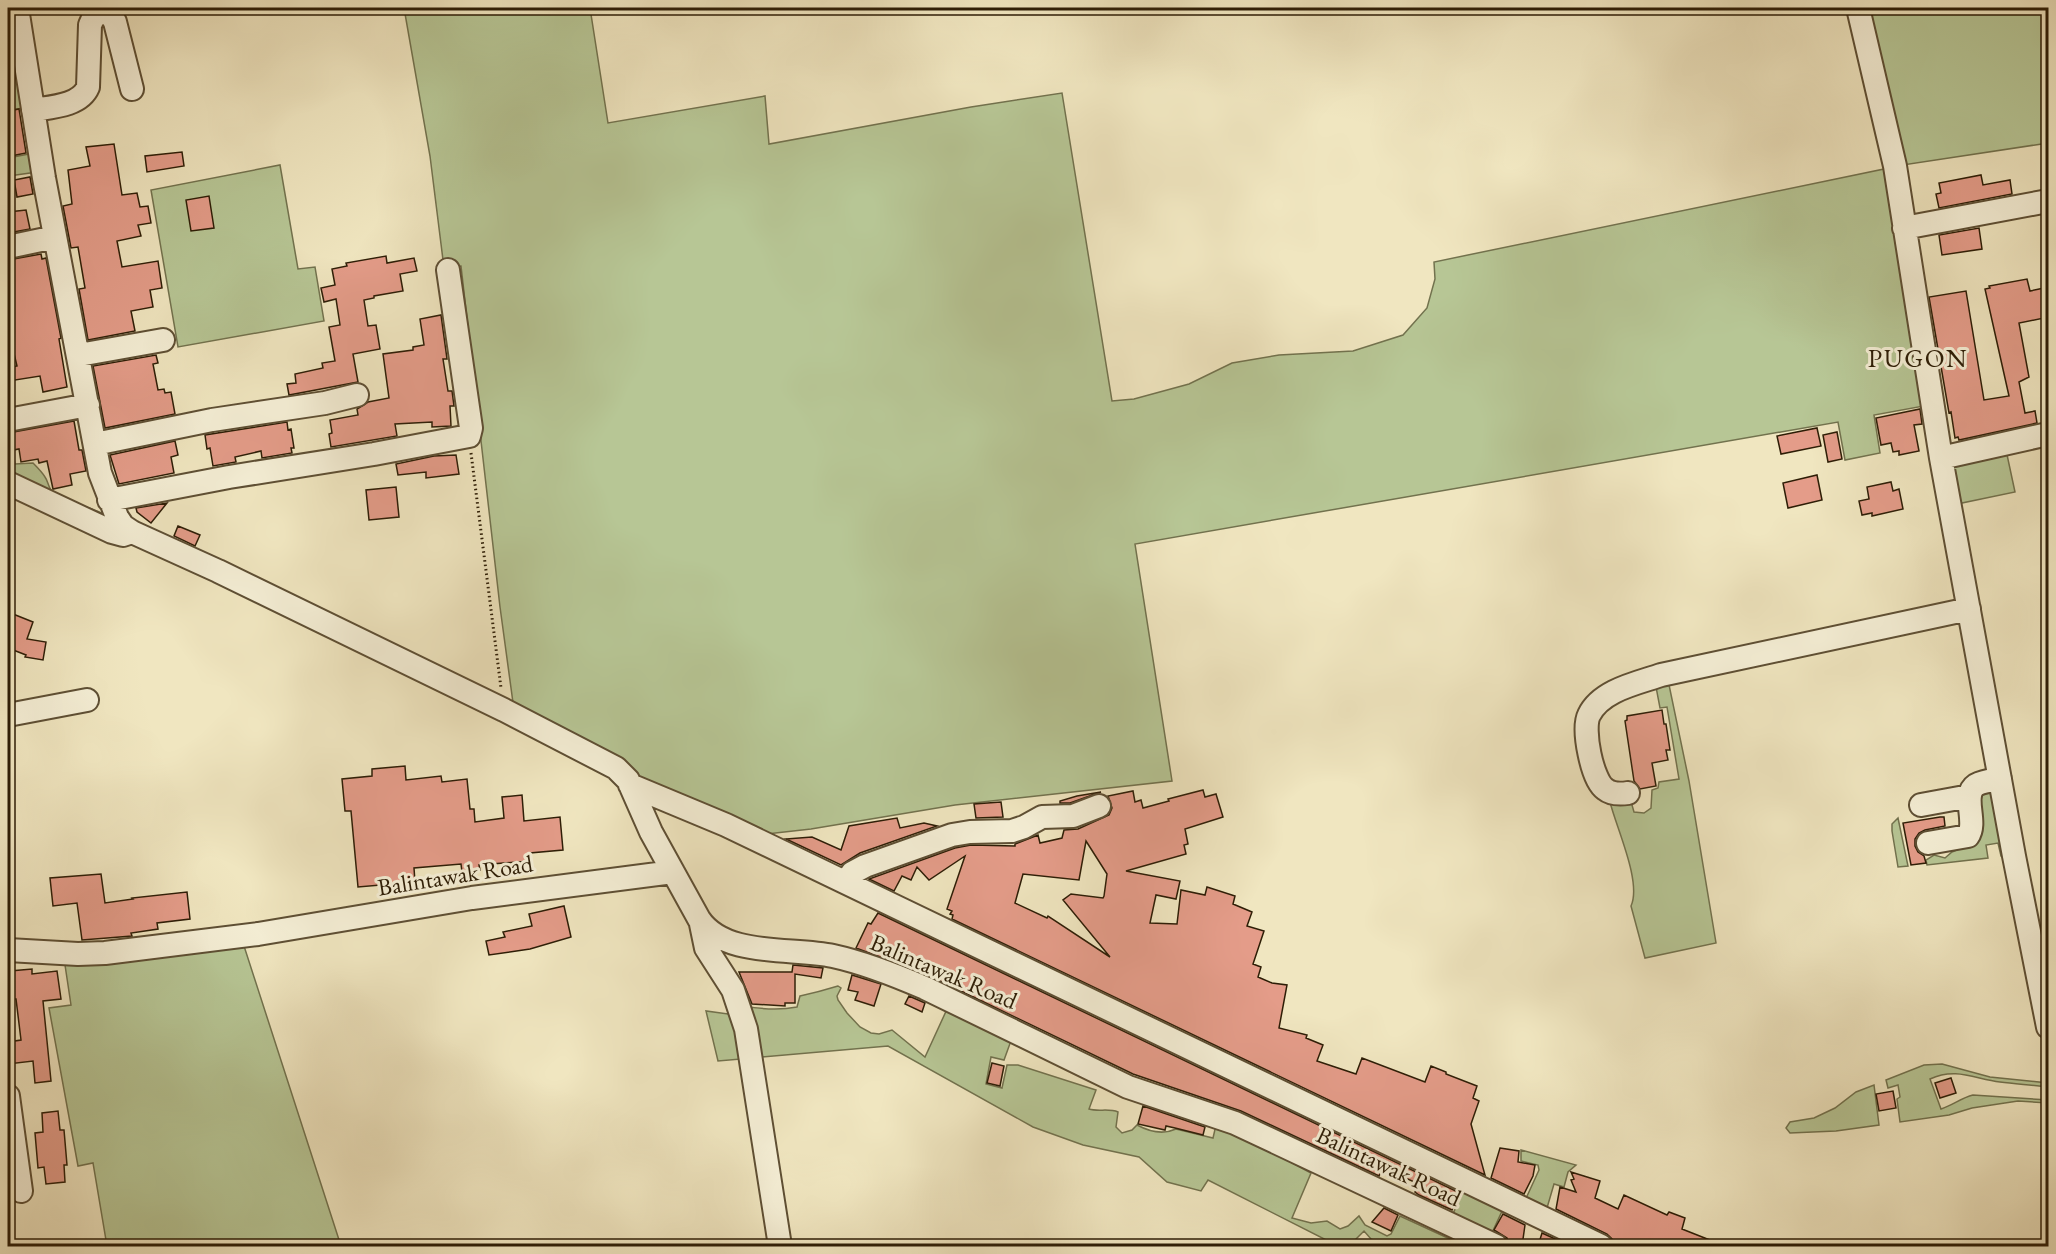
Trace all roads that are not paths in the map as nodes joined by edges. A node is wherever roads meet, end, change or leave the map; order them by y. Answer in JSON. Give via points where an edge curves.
{"nodes":[{"id":1,"x":17,"y":8,"type":"edge"},
{"id":2,"x":1858,"y":8,"type":"edge"},
{"id":3,"x":132,"y":89,"type":"dead end"},
{"id":4,"x":33,"y":110,"type":"junction"},
{"id":5,"x":2049,"y":201,"type":"edge"},
{"id":6,"x":1904,"y":228,"type":"junction"},
{"id":7,"x":55,"y":237,"type":"junction"},
{"id":8,"x":8,"y":247,"type":"edge"},
{"id":9,"x":448,"y":270,"type":"dead end"},
{"id":10,"x":163,"y":340,"type":"dead end"},
{"id":11,"x":79,"y":355,"type":"junction"},
{"id":12,"x":357,"y":395,"type":"dead end"},
{"id":13,"x":87,"y":405,"type":"junction"},
{"id":14,"x":8,"y":420,"type":"edge"},
{"id":15,"x":2049,"y":434,"type":"edge"},
{"id":16,"x":95,"y":444,"type":"junction"},
{"id":17,"x":1941,"y":458,"type":"junction"},
{"id":18,"x":8,"y":483,"type":"edge"},
{"id":19,"x":109,"y":500,"type":"junction"},
{"id":20,"x":132,"y":532,"type":"junction"},
{"id":21,"x":1970,"y":609,"type":"junction"},
{"id":22,"x":87,"y":700,"type":"dead end"},
{"id":23,"x":8,"y":715,"type":"edge"},
{"id":24,"x":2000,"y":779,"type":"junction"},
{"id":25,"x":630,"y":785,"type":"junction"},
{"id":26,"x":1628,"y":793,"type":"dead end"},
{"id":27,"x":1970,"y":796,"type":"junction"},
{"id":28,"x":1921,"y":805,"type":"dead end"},
{"id":29,"x":1099,"y":806,"type":"dead end"},
{"id":30,"x":1928,"y":843,"type":"dead end"},
{"id":31,"x":673,"y":872,"type":"junction"},
{"id":32,"x":846,"y":882,"type":"junction"},
{"id":33,"x":702,"y":924,"type":"junction"},
{"id":34,"x":8,"y":950,"type":"edge"},
{"id":35,"x":2049,"y":1027,"type":"edge"},
{"id":36,"x":8,"y":1096,"type":"edge"},
{"id":37,"x":21,"y":1191,"type":"dead end"},
{"id":38,"x":780,"y":1246,"type":"edge"},
{"id":39,"x":1496,"y":1246,"type":"edge"},
{"id":40,"x":1601,"y":1246,"type":"edge"}],
"edges":[{"from":1,"to":4,"type":"street"},
{"from":2,"to":6,"type":"street","via":[[1889,134]]},
{"from":3,"to":4,"type":"street","via":[[115,22],[104,12],[94,16],[90,25],[85,94],[72,102]]},
{"from":4,"to":7,"type":"street"},
{"from":5,"to":6,"type":"street"},
{"from":6,"to":17,"type":"street"},
{"from":7,"to":8,"type":"street"},
{"from":7,"to":11,"type":"street"},
{"from":9,"to":19,"type":"street","via":[[469,436]]},
{"from":10,"to":11,"type":"street"},
{"from":11,"to":13,"type":"street"},
{"from":12,"to":16,"type":"street"},
{"from":13,"to":14,"type":"street"},
{"from":13,"to":16,"type":"street"},
{"from":15,"to":17,"type":"street"},
{"from":16,"to":19,"type":"street"},
{"from":17,"to":21,"type":"street"},
{"from":18,"to":20,"type":"street","via":[[112,532]]},
{"from":19,"to":20,"type":"street","via":[[119,521]]},
{"from":20,"to":25,"type":"street","via":[[504,710],[616,768]]},
{"from":21,"to":24,"type":"street"},
{"from":21,"to":26,"type":"street","via":[[1661,675],[1616,691],[1589,715],[1586,741],[1603,788]]},
{"from":22,"to":23,"type":"street"},
{"from":24,"to":27,"type":"street","via":[[1978,784]]},
{"from":24,"to":35,"type":"street"},
{"from":25,"to":31,"type":"street"},
{"from":25,"to":32,"type":"street"},
{"from":27,"to":28,"type":"street"},
{"from":27,"to":30,"type":"street","via":[[1972,828],[1968,836]]},
{"from":29,"to":32,"type":"street","via":[[1073,816],[1042,817],[1012,831],[952,835],[865,866]]},
{"from":31,"to":33,"type":"street","name":"Balintawak Road"},
{"from":31,"to":34,"type":"street","name":"Balintawak Road","via":[[116,952]]},
{"from":32,"to":40,"type":"street"},
{"from":33,"to":38,"type":"street","via":[[706,948],[733,990],[746,1029]]},
{"from":33,"to":39,"type":"street","name":"Balintawak Road","via":[[711,934],[735,944],[829,956],[890,973],[1128,1087],[1244,1127]]},
{"from":36,"to":37,"type":"street"}]}
